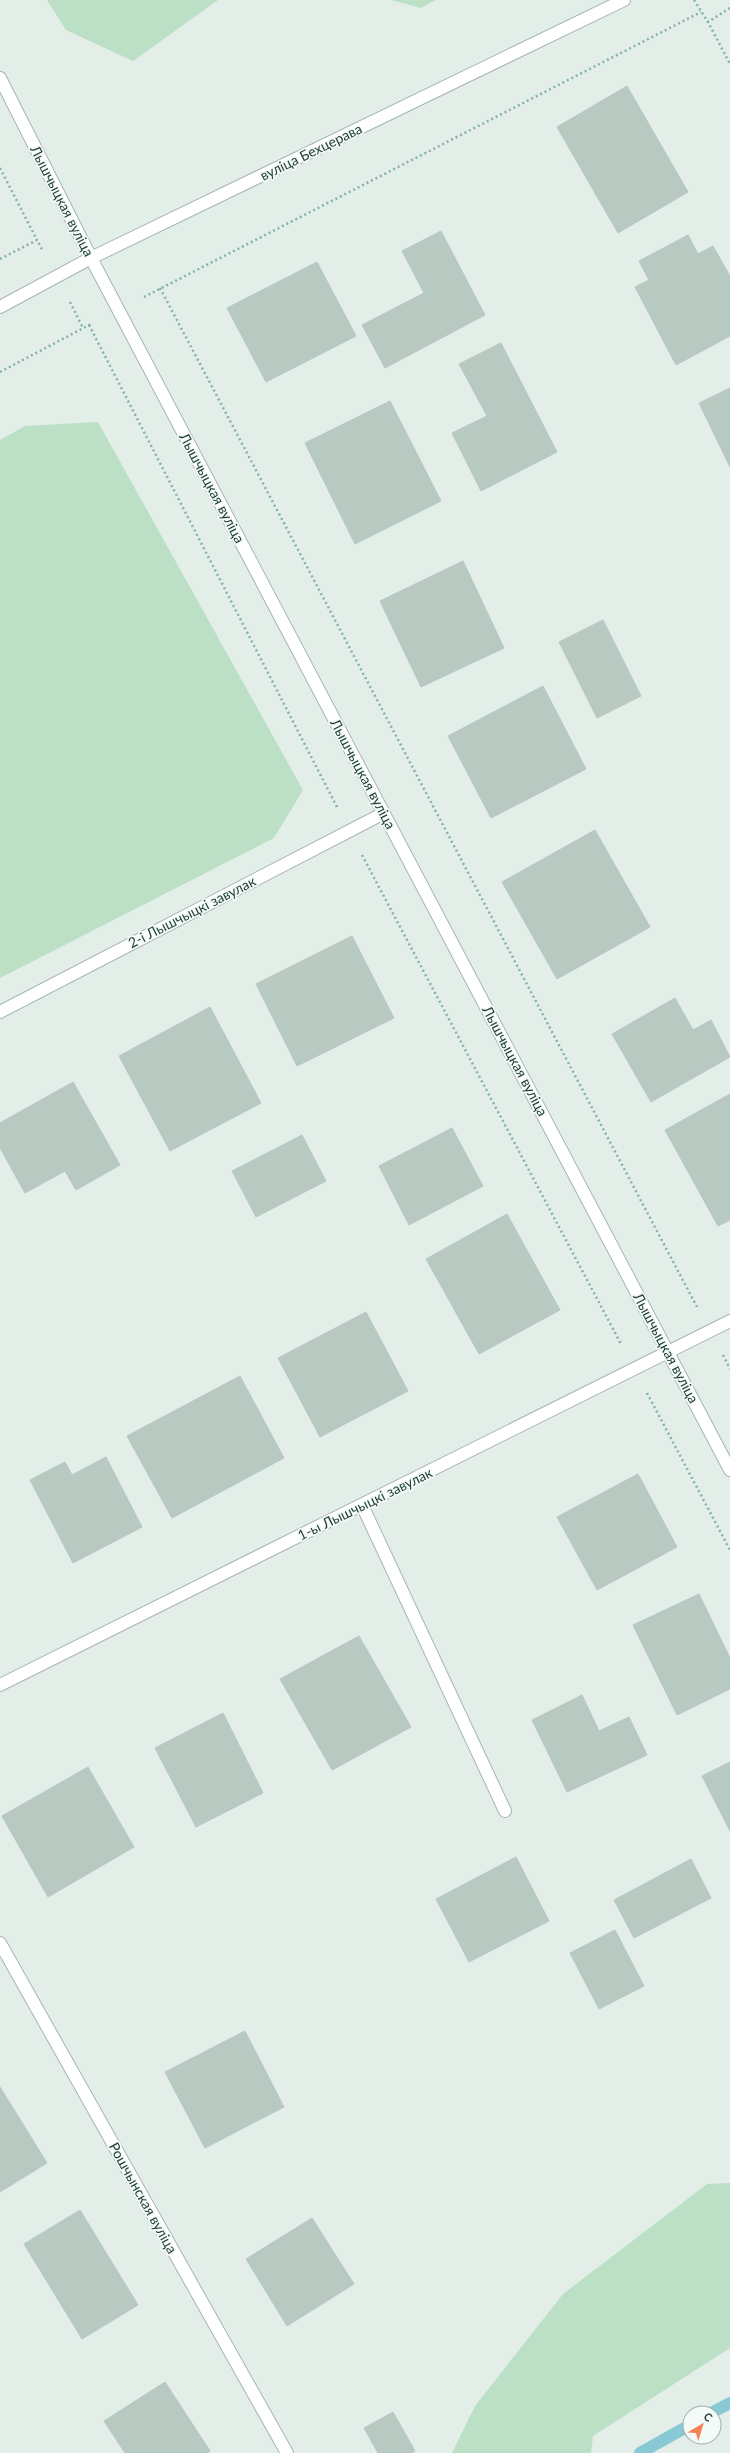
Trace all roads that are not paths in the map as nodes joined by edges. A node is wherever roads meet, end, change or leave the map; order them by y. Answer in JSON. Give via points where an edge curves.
{"nodes":[{"id":1,"x":624,"y":0,"type":"edge"},
{"id":2,"x":0,"y":78,"type":"edge"},
{"id":3,"x":91,"y":258,"type":"junction"},
{"id":4,"x":0,"y":307,"type":"edge"},
{"id":5,"x":384,"y":812,"type":"junction"},
{"id":6,"x":0,"y":1012,"type":"edge"},
{"id":7,"x":730,"y":1321,"type":"edge"},
{"id":8,"x":668,"y":1353,"type":"junction"},
{"id":9,"x":730,"y":1470,"type":"edge"},
{"id":10,"x":362,"y":1505,"type":"junction"},
{"id":11,"x":0,"y":1685,"type":"edge"},
{"id":12,"x":505,"y":1811,"type":"dead end"},
{"id":13,"x":0,"y":1943,"type":"edge"},
{"id":14,"x":287,"y":2453,"type":"edge"}],
"edges":[{"from":1,"to":3,"type":"street","name":"вуліца Бехцерава"},
{"from":2,"to":3,"type":"street","name":"Лышчыцкая вуліца"},
{"from":3,"to":4,"type":"street","name":"вуліца Бехцерава"},
{"from":3,"to":5,"type":"street","name":"Лышчыцкая вуліца"},
{"from":5,"to":6,"type":"street","name":"2-і Лышчыцкі завулак"},
{"from":5,"to":8,"type":"street","name":"Лышчыцкая вуліца"},
{"from":7,"to":8,"type":"street","name":"1-ы Лышчыцкі завулак"},
{"from":8,"to":9,"type":"street","name":"Лышчыцкая вуліца"},
{"from":8,"to":10,"type":"street","name":"1-ы Лышчыцкі завулак"},
{"from":10,"to":11,"type":"street","name":"1-ы Лышчыцкі завулак"},
{"from":10,"to":12,"type":"street"},
{"from":13,"to":14,"type":"street","name":"Рошчынская вуліца"}]}
